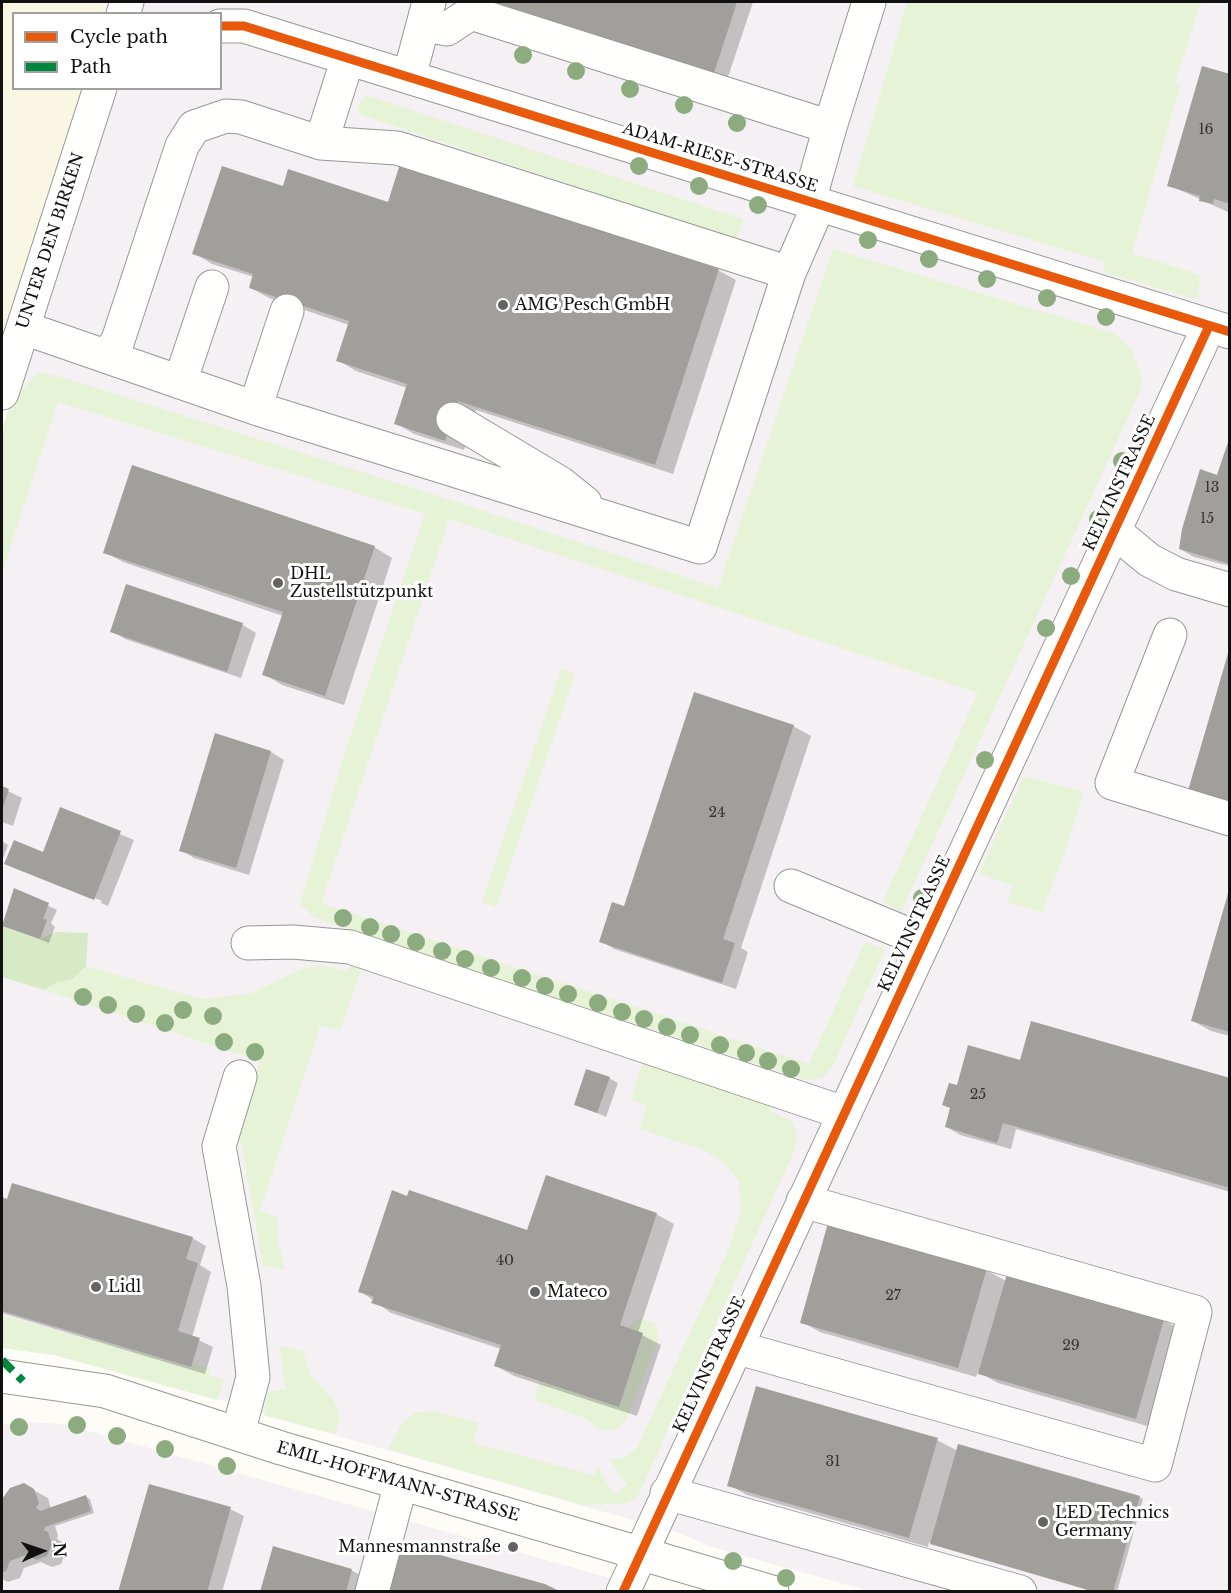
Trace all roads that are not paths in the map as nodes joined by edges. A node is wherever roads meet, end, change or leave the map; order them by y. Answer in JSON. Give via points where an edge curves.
{"nodes":[{"id":1,"x":869,"y":2,"type":"edge"},
{"id":2,"x":426,"y":13,"type":"edge"},
{"id":3,"x":222,"y":26,"type":"edge"},
{"id":4,"x":348,"y":58,"type":"junction"},
{"id":5,"x":409,"y":77,"type":"junction"},
{"id":6,"x":99,"y":90,"type":"edge"},
{"id":7,"x":830,"y":127,"type":"junction"},
{"id":8,"x":321,"y":143,"type":"junction"},
{"id":9,"x":814,"y":202,"type":"junction"},
{"id":10,"x":789,"y":273,"type":"junction"},
{"id":11,"x":212,"y":287,"type":"dead end"},
{"id":12,"x":287,"y":311,"type":"dead end"},
{"id":13,"x":24,"y":328,"type":"junction"},
{"id":14,"x":1219,"y":329,"type":"edge"},
{"id":15,"x":105,"y":356,"type":"junction"},
{"id":16,"x":180,"y":382,"type":"junction"},
{"id":17,"x":2,"y":393,"type":"edge"},
{"id":18,"x":255,"y":408,"type":"junction"},
{"id":19,"x":453,"y":418,"type":"dead end"},
{"id":20,"x":604,"y":518,"type":"junction"},
{"id":21,"x":1114,"y":531,"type":"junction"},
{"id":22,"x":1230,"y":590,"type":"edge"},
{"id":23,"x":1170,"y":635,"type":"dead end"},
{"id":24,"x":1230,"y":819,"type":"edge"},
{"id":25,"x":791,"y":886,"type":"dead end"},
{"id":26,"x":924,"y":941,"type":"junction"},
{"id":27,"x":248,"y":943,"type":"dead end"},
{"id":28,"x":240,"y":1077,"type":"dead end"},
{"id":29,"x":844,"y":1113,"type":"junction"},
{"id":30,"x":803,"y":1202,"type":"junction"},
{"id":31,"x":735,"y":1347,"type":"junction"},
{"id":32,"x":9,"y":1382,"type":"edge"},
{"id":33,"x":238,"y":1433,"type":"junction"},
{"id":34,"x":401,"y":1483,"type":"junction"},
{"id":35,"x":668,"y":1493,"type":"junction"},
{"id":36,"x":639,"y":1554,"type":"junction"},
{"id":37,"x":372,"y":1592,"type":"edge"},
{"id":38,"x":623,"y":1592,"type":"edge"},
{"id":39,"x":772,"y":1592,"type":"edge"},
{"id":40,"x":1020,"y":1592,"type":"edge"}],
"edges":[{"from":1,"to":7,"type":"street"},
{"from":2,"to":5,"type":"street"},
{"from":2,"to":7,"type":"street","via":[[447,29],[471,14]]},
{"from":3,"to":4,"type":"street","name":"ADAM-RIESE-STRASSE","via":[[244,26]]},
{"from":4,"to":5,"type":"street","name":"ADAM-RIESE-STRASSE"},
{"from":4,"to":8,"type":"street"},
{"from":5,"to":9,"type":"street","name":"ADAM-RIESE-STRASSE"},
{"from":6,"to":13,"type":"street","name":"UNTER DEN BIRKEN"},
{"from":7,"to":9,"type":"street"},
{"from":8,"to":10,"type":"street","via":[[397,148]]},
{"from":8,"to":15,"type":"street","via":[[241,117],[226,116],[194,127],[182,147],[117,343]]},
{"from":9,"to":10,"type":"street"},
{"from":9,"to":14,"type":"street","name":"ADAM-RIESE-STRASSE"},
{"from":10,"to":20,"type":"street","via":[[700,547]]},
{"from":11,"to":16,"type":"street"},
{"from":12,"to":18,"type":"street"},
{"from":13,"to":15,"type":"street"},
{"from":13,"to":17,"type":"street","name":"UNTER DEN BIRKEN"},
{"from":14,"to":21,"type":"street","name":"KELVINSTRASSE"},
{"from":15,"to":16,"type":"street"},
{"from":16,"to":18,"type":"street"},
{"from":18,"to":20,"type":"street"},
{"from":19,"to":20,"type":"street","via":[[560,483]]},
{"from":21,"to":22,"type":"street","via":[[1149,560],[1176,574]]},
{"from":21,"to":26,"type":"street","name":"KELVINSTRASSE"},
{"from":23,"to":24,"type":"street","via":[[1112,783]]},
{"from":25,"to":26,"type":"street"},
{"from":26,"to":29,"type":"street","name":"KELVINSTRASSE"},
{"from":27,"to":29,"type":"street","via":[[350,947]]},
{"from":28,"to":33,"type":"street","via":[[219,1146],[244,1286],[253,1377]]},
{"from":29,"to":30,"type":"street","name":"KELVINSTRASSE"},
{"from":30,"to":31,"type":"street","name":"KELVINSTRASSE"},
{"from":30,"to":31,"type":"street","via":[[1195,1312],[1155,1465]]},
{"from":31,"to":35,"type":"street","name":"KELVINSTRASSE"},
{"from":32,"to":33,"type":"street","name":"EMIL-HOFFMANN-STRASSE","via":[[105,1391]]},
{"from":33,"to":34,"type":"street","name":"EMIL-HOFFMANN-STRASSE"},
{"from":34,"to":36,"type":"street","name":"EMIL-HOFFMANN-STRASSE"},
{"from":34,"to":37,"type":"street"},
{"from":35,"to":36,"type":"street","name":"KELVINSTRASSE"},
{"from":35,"to":40,"type":"street"},
{"from":36,"to":38,"type":"street"},
{"from":36,"to":39,"type":"street","name":"EMIL-HOFFMANN-STRASSE"}]}
